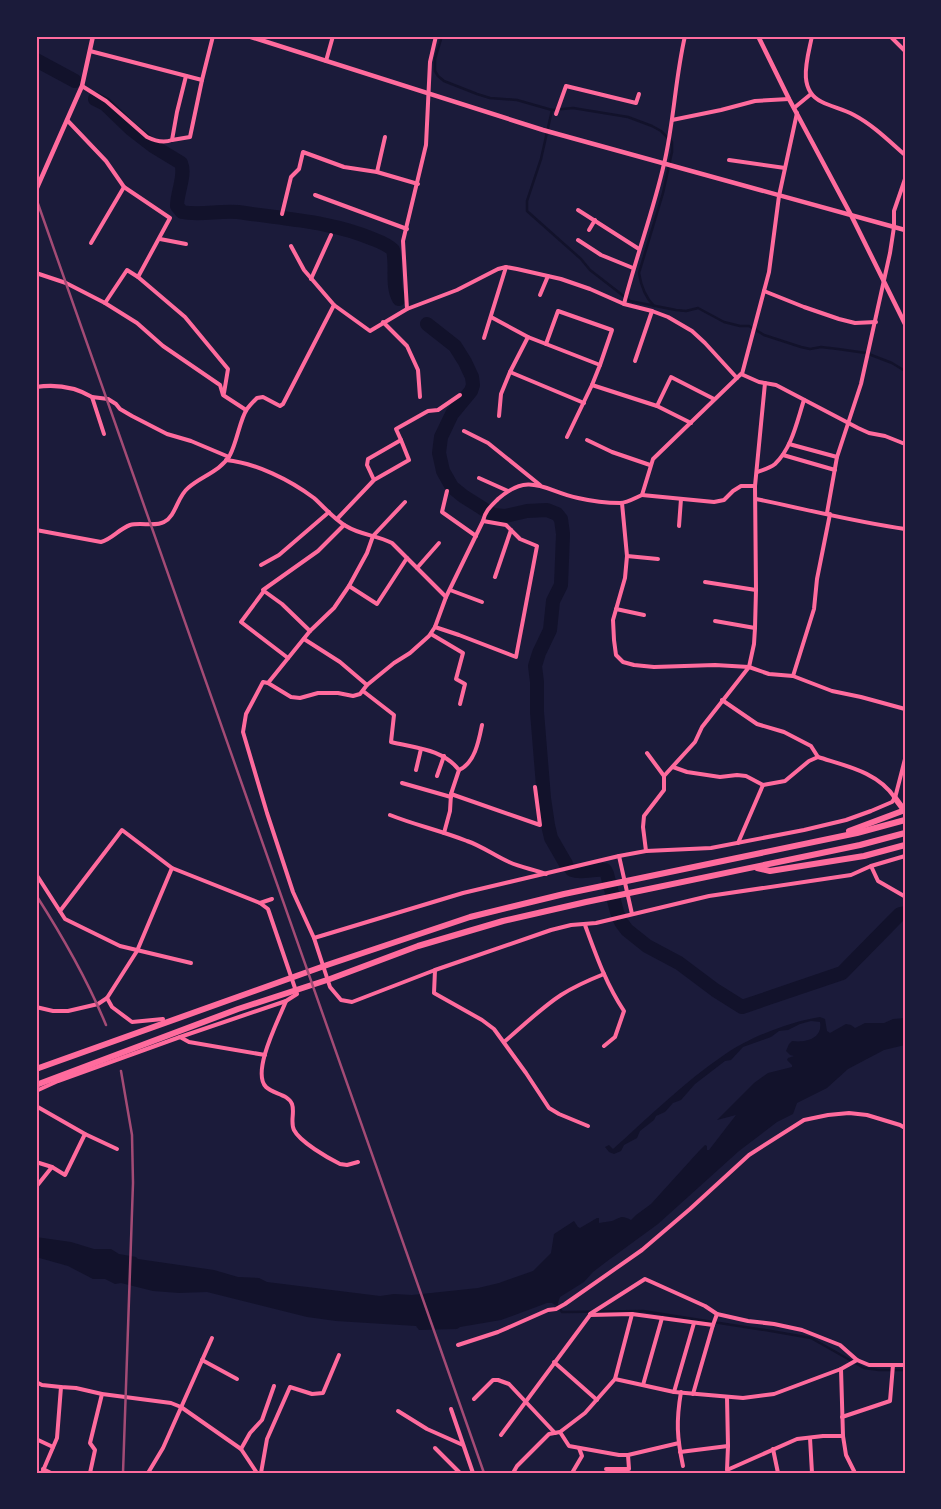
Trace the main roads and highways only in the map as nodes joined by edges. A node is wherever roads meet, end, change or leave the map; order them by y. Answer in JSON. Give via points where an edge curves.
{"nodes":[{"id":1,"x":895,"y":798,"type":"road end"},
{"id":2,"x":905,"y":810,"type":"edge"},
{"id":3,"x":905,"y":820,"type":"edge"},
{"id":4,"x":905,"y":833,"type":"edge"},
{"id":5,"x":826,"y":840,"type":"junction"},
{"id":6,"x":905,"y":844,"type":"edge"},
{"id":7,"x":756,"y":867,"type":"junction"},
{"id":8,"x":36,"y":1069,"type":"edge"},
{"id":9,"x":36,"y":1085,"type":"edge"}],
"edges":[{"from":1,"to":2,"type":"highway"},
{"from":2,"to":5,"type":"highway"},
{"from":3,"to":5,"type":"highway"},
{"from":4,"to":7,"type":"highway","via":[[860,846]]},
{"from":5,"to":8,"type":"highway","via":[[470,917]]},
{"from":6,"to":7,"type":"highway","via":[[864,856],[770,871]]},
{"from":7,"to":9,"type":"highway","via":[[503,921],[418,946]]}]}
